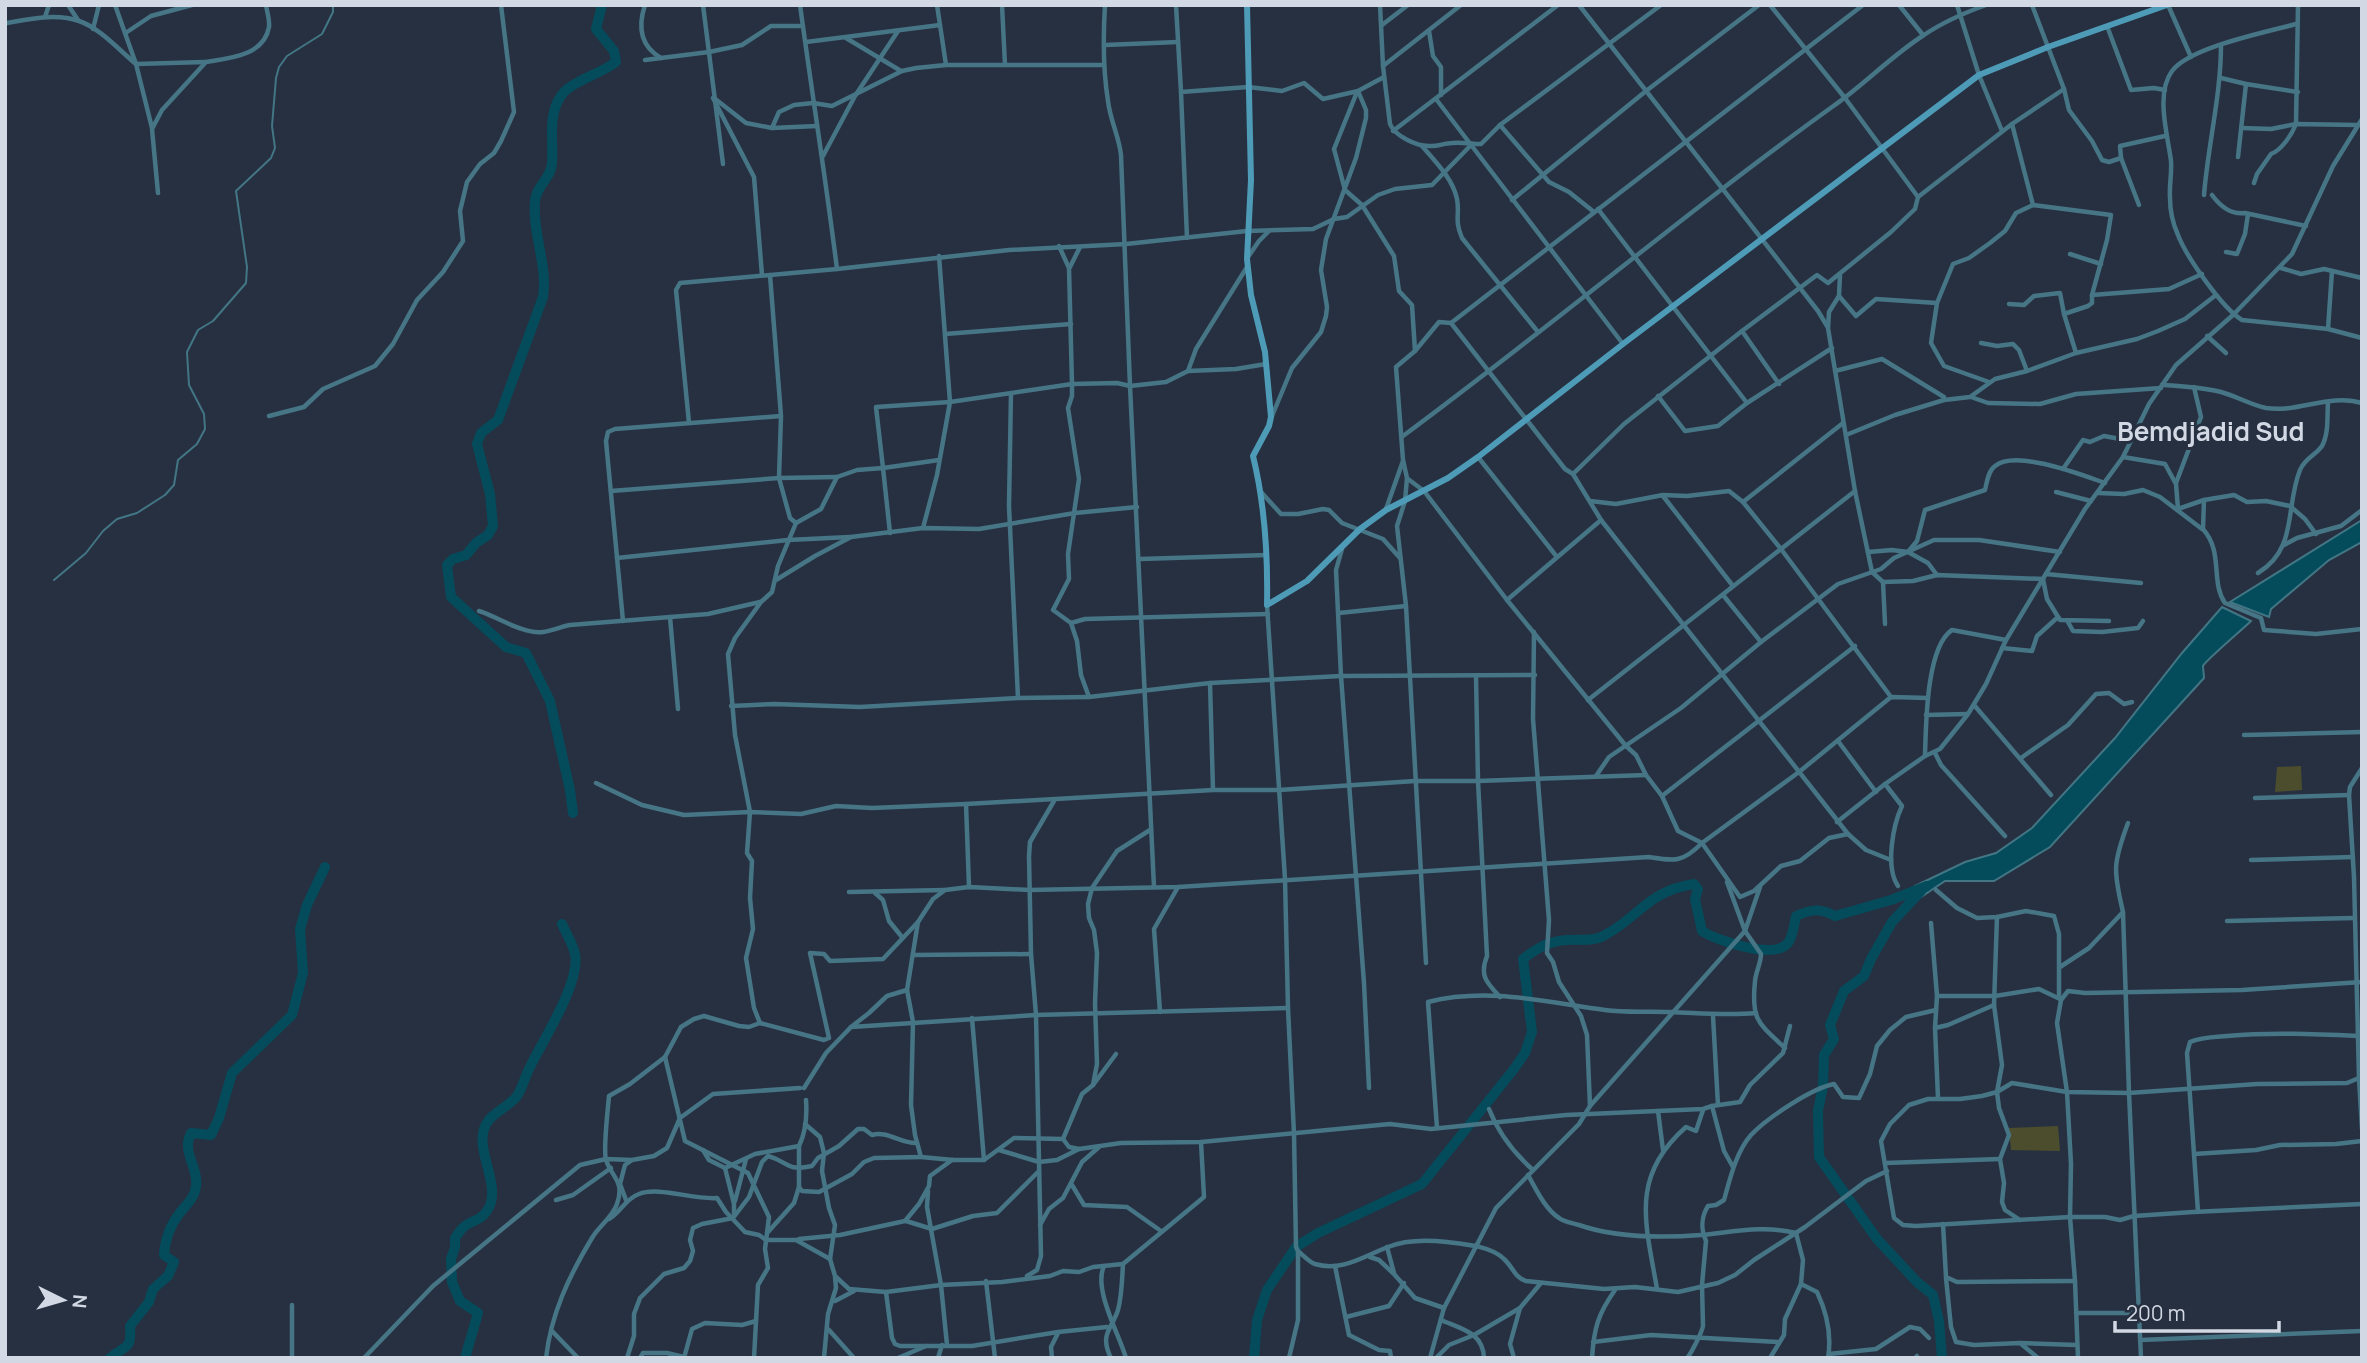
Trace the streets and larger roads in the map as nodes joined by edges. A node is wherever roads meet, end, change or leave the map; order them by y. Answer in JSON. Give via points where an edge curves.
{"nodes":[{"id":1,"x":49,"y":5,"type":"edge"},
{"id":2,"x":68,"y":5,"type":"edge"},
{"id":3,"x":99,"y":5,"type":"edge"},
{"id":4,"x":115,"y":5,"type":"edge"},
{"id":5,"x":192,"y":5,"type":"edge"},
{"id":6,"x":266,"y":5,"type":"edge"},
{"id":7,"x":501,"y":5,"type":"edge"},
{"id":8,"x":645,"y":5,"type":"edge"},
{"id":9,"x":703,"y":5,"type":"edge"},
{"id":10,"x":800,"y":5,"type":"edge"},
{"id":11,"x":937,"y":5,"type":"edge"},
{"id":12,"x":1002,"y":5,"type":"edge"},
{"id":13,"x":1105,"y":5,"type":"edge"},
{"id":14,"x":1176,"y":5,"type":"edge"},
{"id":15,"x":1247,"y":5,"type":"edge"},
{"id":16,"x":1380,"y":5,"type":"edge"},
{"id":17,"x":1408,"y":5,"type":"edge"},
{"id":18,"x":1449,"y":5,"type":"edge"},
{"id":19,"x":1461,"y":5,"type":"edge"},
{"id":20,"x":1558,"y":5,"type":"edge"},
{"id":21,"x":1579,"y":5,"type":"edge"},
{"id":22,"x":1661,"y":5,"type":"edge"},
{"id":23,"x":1759,"y":5,"type":"edge"},
{"id":24,"x":1770,"y":5,"type":"edge"},
{"id":25,"x":1863,"y":5,"type":"edge"},
{"id":26,"x":1899,"y":5,"type":"edge"},
{"id":27,"x":1957,"y":5,"type":"edge"},
{"id":28,"x":1986,"y":5,"type":"edge"},
{"id":29,"x":2032,"y":5,"type":"edge"},
{"id":30,"x":2168,"y":5,"type":"edge"},
{"id":31,"x":2298,"y":5,"type":"edge"},
{"id":32,"x":1454,"y":11,"type":"junction"},
{"id":33,"x":1959,"y":16,"type":"junction"},
{"id":34,"x":46,"y":17,"type":"junction"},
{"id":35,"x":78,"y":20,"type":"junction"},
{"id":36,"x":7,"y":23,"type":"edge"},
{"id":37,"x":2297,"y":24,"type":"junction"},
{"id":38,"x":940,"y":25,"type":"junction"},
{"id":39,"x":803,"y":26,"type":"junction"},
{"id":40,"x":1382,"y":26,"type":"junction"},
{"id":41,"x":2107,"y":26,"type":"junction"},
{"id":42,"x":93,"y":29,"type":"junction"},
{"id":43,"x":898,"y":31,"type":"junction"},
{"id":44,"x":1429,"y":31,"type":"junction"},
{"id":45,"x":126,"y":32,"type":"junction"},
{"id":46,"x":1923,"y":35,"type":"junction"},
{"id":47,"x":846,"y":37,"type":"junction"},
{"id":48,"x":806,"y":42,"type":"junction"},
{"id":49,"x":1178,"y":43,"type":"junction"},
{"id":50,"x":1610,"y":44,"type":"junction"},
{"id":51,"x":2221,"y":44,"type":"junction"},
{"id":52,"x":1105,"y":46,"type":"junction"},
{"id":53,"x":2048,"y":47,"type":"junction"},
{"id":54,"x":1807,"y":50,"type":"junction"},
{"id":55,"x":709,"y":52,"type":"junction"},
{"id":56,"x":2191,"y":57,"type":"junction"},
{"id":57,"x":662,"y":58,"type":"junction"},
{"id":58,"x":881,"y":59,"type":"junction"},
{"id":59,"x":645,"y":60,"type":"dead end"},
{"id":60,"x":206,"y":62,"type":"junction"},
{"id":61,"x":136,"y":64,"type":"junction"},
{"id":62,"x":946,"y":65,"type":"junction"},
{"id":63,"x":1005,"y":65,"type":"junction"},
{"id":64,"x":1104,"y":65,"type":"junction"},
{"id":65,"x":1383,"y":66,"type":"junction"},
{"id":66,"x":902,"y":71,"type":"junction"},
{"id":67,"x":1979,"y":75,"type":"junction"},
{"id":68,"x":1384,"y":77,"type":"junction"},
{"id":69,"x":2221,"y":78,"type":"junction"},
{"id":70,"x":2246,"y":84,"type":"junction"},
{"id":71,"x":1248,"y":87,"type":"junction"},
{"id":72,"x":2064,"y":89,"type":"junction"},
{"id":73,"x":2165,"y":90,"type":"junction"},
{"id":74,"x":1358,"y":91,"type":"junction"},
{"id":75,"x":1646,"y":91,"type":"junction"},
{"id":76,"x":1181,"y":92,"type":"junction"},
{"id":77,"x":2298,"y":92,"type":"junction"},
{"id":78,"x":855,"y":96,"type":"junction"},
{"id":79,"x":1438,"y":97,"type":"junction"},
{"id":80,"x":713,"y":98,"type":"junction"},
{"id":81,"x":1845,"y":98,"type":"junction"},
{"id":82,"x":813,"y":103,"type":"junction"},
{"id":83,"x":2362,"y":119,"type":"edge"},
{"id":84,"x":2012,"y":124,"type":"junction"},
{"id":85,"x":2296,"y":124,"type":"junction"},
{"id":86,"x":1500,"y":125,"type":"junction"},
{"id":87,"x":2358,"y":125,"type":"junction"},
{"id":88,"x":817,"y":126,"type":"junction"},
{"id":89,"x":772,"y":128,"type":"junction"},
{"id":90,"x":2242,"y":128,"type":"junction"},
{"id":91,"x":152,"y":129,"type":"junction"},
{"id":92,"x":1393,"y":131,"type":"junction"},
{"id":93,"x":2002,"y":131,"type":"junction"},
{"id":94,"x":2165,"y":136,"type":"junction"},
{"id":95,"x":1686,"y":142,"type":"junction"},
{"id":96,"x":1472,"y":144,"type":"junction"},
{"id":97,"x":1422,"y":146,"type":"junction"},
{"id":98,"x":1881,"y":147,"type":"junction"},
{"id":99,"x":823,"y":156,"type":"junction"},
{"id":100,"x":2121,"y":158,"type":"junction"},
{"id":101,"x":2238,"y":158,"type":"dead end"},
{"id":102,"x":723,"y":164,"type":"dead end"},
{"id":103,"x":1443,"y":172,"type":"junction"},
{"id":104,"x":1542,"y":174,"type":"junction"},
{"id":105,"x":2254,"y":183,"type":"dead end"},
{"id":106,"x":1724,"y":188,"type":"junction"},
{"id":107,"x":1345,"y":190,"type":"junction"},
{"id":108,"x":158,"y":192,"type":"dead end"},
{"id":109,"x":2204,"y":195,"type":"dead end"},
{"id":110,"x":2212,"y":195,"type":"dead end"},
{"id":111,"x":1918,"y":197,"type":"junction"},
{"id":112,"x":1511,"y":200,"type":"junction"},
{"id":113,"x":1362,"y":205,"type":"junction"},
{"id":114,"x":2034,"y":205,"type":"junction"},
{"id":115,"x":2140,"y":205,"type":"dead end"},
{"id":116,"x":1596,"y":211,"type":"junction"},
{"id":117,"x":2248,"y":214,"type":"junction"},
{"id":118,"x":1334,"y":219,"type":"junction"},
{"id":119,"x":2306,"y":226,"type":"junction"},
{"id":120,"x":1269,"y":230,"type":"junction"},
{"id":121,"x":1247,"y":231,"type":"junction"},
{"id":122,"x":1187,"y":238,"type":"junction"},
{"id":123,"x":1763,"y":239,"type":"junction"},
{"id":124,"x":1126,"y":244,"type":"junction"},
{"id":125,"x":1059,"y":246,"type":"junction"},
{"id":126,"x":1080,"y":247,"type":"junction"},
{"id":127,"x":1547,"y":247,"type":"junction"},
{"id":128,"x":2227,"y":252,"type":"dead end"},
{"id":129,"x":2070,"y":254,"type":"dead end"},
{"id":130,"x":939,"y":256,"type":"junction"},
{"id":131,"x":1634,"y":258,"type":"junction"},
{"id":132,"x":1247,"y":263,"type":"junction"},
{"id":133,"x":2101,"y":264,"type":"junction"},
{"id":134,"x":1069,"y":268,"type":"junction"},
{"id":135,"x":2280,"y":268,"type":"junction"},
{"id":136,"x":837,"y":269,"type":"junction"},
{"id":137,"x":2332,"y":271,"type":"junction"},
{"id":138,"x":2202,"y":274,"type":"junction"},
{"id":139,"x":770,"y":275,"type":"junction"},
{"id":140,"x":1840,"y":275,"type":"junction"},
{"id":141,"x":762,"y":276,"type":"junction"},
{"id":142,"x":2362,"y":278,"type":"edge"},
{"id":143,"x":1500,"y":285,"type":"junction"},
{"id":144,"x":1800,"y":289,"type":"junction"},
{"id":145,"x":1586,"y":294,"type":"junction"},
{"id":146,"x":2092,"y":295,"type":"junction"},
{"id":147,"x":2216,"y":295,"type":"junction"},
{"id":148,"x":1839,"y":296,"type":"junction"},
{"id":149,"x":1937,"y":303,"type":"junction"},
{"id":150,"x":2009,"y":304,"type":"dead end"},
{"id":151,"x":1674,"y":308,"type":"junction"},
{"id":152,"x":2064,"y":314,"type":"junction"},
{"id":153,"x":2233,"y":315,"type":"junction"},
{"id":154,"x":1451,"y":323,"type":"junction"},
{"id":155,"x":1071,"y":324,"type":"junction"},
{"id":156,"x":1828,"y":328,"type":"junction"},
{"id":157,"x":2328,"y":329,"type":"junction"},
{"id":158,"x":1742,"y":331,"type":"junction"},
{"id":159,"x":1538,"y":332,"type":"junction"},
{"id":160,"x":945,"y":334,"type":"junction"},
{"id":161,"x":2207,"y":336,"type":"junction"},
{"id":162,"x":2362,"y":338,"type":"edge"},
{"id":163,"x":1981,"y":343,"type":"dead end"},
{"id":164,"x":1623,"y":344,"type":"junction"},
{"id":165,"x":1832,"y":348,"type":"junction"},
{"id":166,"x":1415,"y":351,"type":"junction"},
{"id":167,"x":2076,"y":353,"type":"junction"},
{"id":168,"x":2226,"y":353,"type":"dead end"},
{"id":169,"x":1709,"y":356,"type":"junction"},
{"id":170,"x":1267,"y":364,"type":"junction"},
{"id":171,"x":1188,"y":371,"type":"junction"},
{"id":172,"x":1490,"y":371,"type":"junction"},
{"id":173,"x":2027,"y":371,"type":"junction"},
{"id":174,"x":1835,"y":372,"type":"junction"},
{"id":175,"x":1990,"y":382,"type":"junction"},
{"id":176,"x":1072,"y":384,"type":"junction"},
{"id":177,"x":1779,"y":384,"type":"junction"},
{"id":178,"x":1130,"y":386,"type":"junction"},
{"id":179,"x":2161,"y":387,"type":"junction"},
{"id":180,"x":2194,"y":387,"type":"junction"},
{"id":181,"x":1011,"y":393,"type":"junction"},
{"id":182,"x":1658,"y":396,"type":"junction"},
{"id":183,"x":1970,"y":397,"type":"junction"},
{"id":184,"x":1944,"y":400,"type":"junction"},
{"id":185,"x":950,"y":402,"type":"junction"},
{"id":186,"x":2328,"y":402,"type":"junction"},
{"id":187,"x":1747,"y":403,"type":"junction"},
{"id":188,"x":2362,"y":403,"type":"edge"},
{"id":189,"x":270,"y":416,"type":"dead end"},
{"id":190,"x":781,"y":416,"type":"junction"},
{"id":191,"x":1271,"y":417,"type":"junction"},
{"id":192,"x":1526,"y":419,"type":"junction"},
{"id":193,"x":689,"y":423,"type":"junction"},
{"id":194,"x":1843,"y":423,"type":"junction"},
{"id":195,"x":1846,"y":435,"type":"junction"},
{"id":196,"x":1403,"y":436,"type":"junction"},
{"id":197,"x":2131,"y":441,"type":"junction"},
{"id":198,"x":1478,"y":457,"type":"junction"},
{"id":199,"x":2123,"y":457,"type":"junction"},
{"id":200,"x":939,"y":460,"type":"junction"},
{"id":201,"x":1403,"y":460,"type":"junction"},
{"id":202,"x":883,"y":468,"type":"junction"},
{"id":203,"x":2063,"y":469,"type":"junction"},
{"id":204,"x":1573,"y":474,"type":"junction"},
{"id":205,"x":837,"y":477,"type":"junction"},
{"id":206,"x":779,"y":478,"type":"junction"},
{"id":207,"x":1407,"y":478,"type":"junction"},
{"id":208,"x":2105,"y":482,"type":"junction"},
{"id":209,"x":2176,"y":484,"type":"junction"},
{"id":210,"x":611,"y":491,"type":"junction"},
{"id":211,"x":1424,"y":491,"type":"junction"},
{"id":212,"x":1855,"y":491,"type":"junction"},
{"id":213,"x":2056,"y":492,"type":"dead end"},
{"id":214,"x":1262,"y":493,"type":"junction"},
{"id":215,"x":2097,"y":493,"type":"junction"},
{"id":216,"x":1662,"y":495,"type":"junction"},
{"id":217,"x":2204,"y":500,"type":"junction"},
{"id":218,"x":1590,"y":501,"type":"junction"},
{"id":219,"x":2091,"y":501,"type":"junction"},
{"id":220,"x":1405,"y":502,"type":"junction"},
{"id":221,"x":1743,"y":502,"type":"junction"},
{"id":222,"x":2290,"y":506,"type":"junction"},
{"id":223,"x":1137,"y":507,"type":"junction"},
{"id":224,"x":2178,"y":509,"type":"junction"},
{"id":225,"x":1386,"y":510,"type":"junction"},
{"id":226,"x":2362,"y":510,"type":"edge"},
{"id":227,"x":1075,"y":513,"type":"junction"},
{"id":228,"x":1601,"y":520,"type":"junction"},
{"id":229,"x":796,"y":523,"type":"junction"},
{"id":230,"x":1012,"y":523,"type":"junction"},
{"id":231,"x":923,"y":528,"type":"junction"},
{"id":232,"x":1360,"y":529,"type":"junction"},
{"id":233,"x":2203,"y":529,"type":"junction"},
{"id":234,"x":890,"y":533,"type":"junction"},
{"id":235,"x":2316,"y":534,"type":"junction"},
{"id":236,"x":850,"y":537,"type":"junction"},
{"id":237,"x":788,"y":540,"type":"junction"},
{"id":238,"x":2284,"y":545,"type":"junction"},
{"id":239,"x":1342,"y":549,"type":"junction"},
{"id":240,"x":1781,"y":549,"type":"junction"},
{"id":241,"x":1868,"y":552,"type":"junction"},
{"id":242,"x":1908,"y":552,"type":"junction"},
{"id":243,"x":2060,"y":552,"type":"junction"},
{"id":244,"x":1268,"y":555,"type":"junction"},
{"id":245,"x":1557,"y":557,"type":"junction"},
{"id":246,"x":617,"y":558,"type":"junction"},
{"id":247,"x":1140,"y":559,"type":"junction"},
{"id":248,"x":1400,"y":559,"type":"junction"},
{"id":249,"x":1872,"y":572,"type":"junction"},
{"id":250,"x":2258,"y":573,"type":"dead end"},
{"id":251,"x":1937,"y":575,"type":"junction"},
{"id":252,"x":2045,"y":577,"type":"junction"},
{"id":253,"x":776,"y":580,"type":"junction"},
{"id":254,"x":1883,"y":582,"type":"junction"},
{"id":255,"x":2141,"y":583,"type":"dead end"},
{"id":256,"x":1733,"y":586,"type":"junction"},
{"id":257,"x":1723,"y":596,"type":"junction"},
{"id":258,"x":1818,"y":597,"type":"junction"},
{"id":259,"x":1507,"y":600,"type":"junction"},
{"id":260,"x":761,"y":602,"type":"junction"},
{"id":261,"x":1267,"y":605,"type":"junction"},
{"id":262,"x":1406,"y":606,"type":"junction"},
{"id":263,"x":479,"y":611,"type":"dead end"},
{"id":264,"x":1339,"y":612,"type":"junction"},
{"id":265,"x":1268,"y":614,"type":"junction"},
{"id":266,"x":670,"y":617,"type":"junction"},
{"id":267,"x":2058,"y":617,"type":"junction"},
{"id":268,"x":1141,"y":619,"type":"junction"},
{"id":269,"x":623,"y":621,"type":"junction"},
{"id":270,"x":2109,"y":621,"type":"dead end"},
{"id":271,"x":2143,"y":621,"type":"dead end"},
{"id":272,"x":1070,"y":622,"type":"junction"},
{"id":273,"x":2067,"y":622,"type":"junction"},
{"id":274,"x":1885,"y":624,"type":"dead end"},
{"id":275,"x":1683,"y":625,"type":"junction"},
{"id":276,"x":2362,"y":629,"type":"edge"},
{"id":277,"x":1534,"y":631,"type":"junction"},
{"id":278,"x":2006,"y":640,"type":"junction"},
{"id":279,"x":1761,"y":642,"type":"junction"},
{"id":280,"x":1855,"y":646,"type":"junction"},
{"id":281,"x":2002,"y":648,"type":"junction"},
{"id":282,"x":1723,"y":674,"type":"junction"},
{"id":283,"x":1409,"y":675,"type":"junction"},
{"id":284,"x":1535,"y":675,"type":"junction"},
{"id":285,"x":1341,"y":676,"type":"junction"},
{"id":286,"x":1476,"y":676,"type":"junction"},
{"id":287,"x":1272,"y":681,"type":"junction"},
{"id":288,"x":1210,"y":683,"type":"junction"},
{"id":289,"x":1145,"y":690,"type":"junction"},
{"id":290,"x":1891,"y":696,"type":"junction"},
{"id":291,"x":1089,"y":697,"type":"junction"},
{"id":292,"x":1017,"y":698,"type":"junction"},
{"id":293,"x":1928,"y":698,"type":"junction"},
{"id":294,"x":1588,"y":700,"type":"junction"},
{"id":295,"x":2132,"y":702,"type":"dead end"},
{"id":296,"x":1974,"y":705,"type":"junction"},
{"id":297,"x":731,"y":706,"type":"junction"},
{"id":298,"x":678,"y":709,"type":"dead end"},
{"id":299,"x":1968,"y":714,"type":"junction"},
{"id":300,"x":1926,"y":715,"type":"junction"},
{"id":301,"x":1760,"y":720,"type":"junction"},
{"id":302,"x":2362,"y":732,"type":"edge"},
{"id":303,"x":2244,"y":735,"type":"dead end"},
{"id":304,"x":1839,"y":741,"type":"junction"},
{"id":305,"x":1626,"y":746,"type":"junction"},
{"id":306,"x":1935,"y":753,"type":"junction"},
{"id":307,"x":1925,"y":756,"type":"junction"},
{"id":308,"x":2021,"y":758,"type":"junction"},
{"id":309,"x":2362,"y":768,"type":"edge"},
{"id":310,"x":1799,"y":772,"type":"junction"},
{"id":311,"x":1646,"y":775,"type":"junction"},
{"id":312,"x":1595,"y":776,"type":"junction"},
{"id":313,"x":1539,"y":778,"type":"junction"},
{"id":314,"x":1415,"y":781,"type":"junction"},
{"id":315,"x":1478,"y":781,"type":"junction"},
{"id":316,"x":596,"y":783,"type":"dead end"},
{"id":317,"x":1885,"y":785,"type":"junction"},
{"id":318,"x":1348,"y":786,"type":"junction"},
{"id":319,"x":1213,"y":790,"type":"junction"},
{"id":320,"x":1279,"y":790,"type":"junction"},
{"id":321,"x":1877,"y":793,"type":"junction"},
{"id":322,"x":2349,"y":794,"type":"junction"},
{"id":323,"x":1149,"y":795,"type":"junction"},
{"id":324,"x":2051,"y":795,"type":"dead end"},
{"id":325,"x":1662,"y":796,"type":"junction"},
{"id":326,"x":2255,"y":798,"type":"dead end"},
{"id":327,"x":1055,"y":800,"type":"junction"},
{"id":328,"x":966,"y":804,"type":"junction"},
{"id":329,"x":750,"y":811,"type":"junction"},
{"id":330,"x":1837,"y":822,"type":"junction"},
{"id":331,"x":2128,"y":823,"type":"dead end"},
{"id":332,"x":1151,"y":830,"type":"junction"},
{"id":333,"x":1848,"y":834,"type":"junction"},
{"id":334,"x":2005,"y":836,"type":"dead end"},
{"id":335,"x":1702,"y":843,"type":"junction"},
{"id":336,"x":2353,"y":857,"type":"junction"},
{"id":337,"x":1891,"y":860,"type":"junction"},
{"id":338,"x":2250,"y":860,"type":"dead end"},
{"id":339,"x":1545,"y":864,"type":"junction"},
{"id":340,"x":1483,"y":868,"type":"junction"},
{"id":341,"x":1421,"y":871,"type":"junction"},
{"id":342,"x":1356,"y":874,"type":"junction"},
{"id":343,"x":1724,"y":874,"type":"junction"},
{"id":344,"x":1285,"y":879,"type":"junction"},
{"id":345,"x":1762,"y":883,"type":"junction"},
{"id":346,"x":1898,"y":886,"type":"dead end"},
{"id":347,"x":969,"y":887,"type":"junction"},
{"id":348,"x":1154,"y":887,"type":"junction"},
{"id":349,"x":1178,"y":887,"type":"junction"},
{"id":350,"x":1092,"y":888,"type":"junction"},
{"id":351,"x":946,"y":890,"type":"junction"},
{"id":352,"x":1029,"y":890,"type":"junction"},
{"id":353,"x":1936,"y":890,"type":"dead end"},
{"id":354,"x":849,"y":892,"type":"dead end"},
{"id":355,"x":874,"y":892,"type":"junction"},
{"id":356,"x":2123,"y":912,"type":"junction"},
{"id":357,"x":1997,"y":918,"type":"junction"},
{"id":358,"x":2354,"y":919,"type":"junction"},
{"id":359,"x":918,"y":922,"type":"junction"},
{"id":360,"x":2227,"y":922,"type":"dead end"},
{"id":361,"x":1931,"y":923,"type":"dead end"},
{"id":362,"x":1745,"y":930,"type":"junction"},
{"id":363,"x":902,"y":937,"type":"junction"},
{"id":364,"x":1031,"y":954,"type":"junction"},
{"id":365,"x":913,"y":955,"type":"junction"},
{"id":366,"x":1426,"y":963,"type":"dead end"},
{"id":367,"x":2060,"y":967,"type":"junction"},
{"id":368,"x":2359,"y":982,"type":"edge"},
{"id":369,"x":907,"y":990,"type":"junction"},
{"id":370,"x":2124,"y":991,"type":"junction"},
{"id":371,"x":1937,"y":996,"type":"junction"},
{"id":372,"x":1995,"y":996,"type":"junction"},
{"id":373,"x":1500,"y":997,"type":"junction"},
{"id":374,"x":2060,"y":999,"type":"junction"},
{"id":375,"x":1573,"y":1004,"type":"junction"},
{"id":376,"x":1994,"y":1005,"type":"junction"},
{"id":377,"x":1288,"y":1008,"type":"junction"},
{"id":378,"x":1936,"y":1010,"type":"junction"},
{"id":379,"x":1160,"y":1012,"type":"junction"},
{"id":380,"x":1671,"y":1012,"type":"junction"},
{"id":381,"x":1095,"y":1013,"type":"junction"},
{"id":382,"x":1756,"y":1013,"type":"junction"},
{"id":383,"x":1036,"y":1015,"type":"junction"},
{"id":384,"x":1713,"y":1016,"type":"junction"},
{"id":385,"x":972,"y":1018,"type":"junction"},
{"id":386,"x":760,"y":1023,"type":"junction"},
{"id":387,"x":913,"y":1023,"type":"junction"},
{"id":388,"x":2360,"y":1025,"type":"edge"},
{"id":389,"x":1790,"y":1026,"type":"dead end"},
{"id":390,"x":851,"y":1027,"type":"junction"},
{"id":391,"x":1935,"y":1028,"type":"junction"},
{"id":392,"x":2359,"y":1036,"type":"junction"},
{"id":393,"x":1785,"y":1048,"type":"junction"},
{"id":394,"x":1116,"y":1054,"type":"dead end"},
{"id":395,"x":665,"y":1057,"type":"junction"},
{"id":396,"x":2360,"y":1078,"type":"edge"},
{"id":397,"x":1093,"y":1085,"type":"junction"},
{"id":398,"x":1369,"y":1088,"type":"dead end"},
{"id":399,"x":2190,"y":1089,"type":"junction"},
{"id":400,"x":2067,"y":1091,"type":"junction"},
{"id":401,"x":1997,"y":1092,"type":"junction"},
{"id":402,"x":2129,"y":1093,"type":"junction"},
{"id":403,"x":1938,"y":1098,"type":"junction"},
{"id":404,"x":806,"y":1100,"type":"dead end"},
{"id":405,"x":1718,"y":1105,"type":"junction"},
{"id":406,"x":1590,"y":1106,"type":"junction"},
{"id":407,"x":1712,"y":1106,"type":"junction"},
{"id":408,"x":1489,"y":1109,"type":"dead end"},
{"id":409,"x":1703,"y":1110,"type":"junction"},
{"id":410,"x":1658,"y":1111,"type":"junction"},
{"id":411,"x":1585,"y":1114,"type":"junction"},
{"id":412,"x":680,"y":1118,"type":"junction"},
{"id":413,"x":1494,"y":1122,"type":"junction"},
{"id":414,"x":805,"y":1124,"type":"junction"},
{"id":415,"x":1437,"y":1128,"type":"junction"},
{"id":416,"x":2362,"y":1129,"type":"edge"},
{"id":417,"x":1294,"y":1134,"type":"junction"},
{"id":418,"x":1040,"y":1139,"type":"junction"},
{"id":419,"x":1063,"y":1139,"type":"junction"},
{"id":420,"x":2362,"y":1141,"type":"edge"},
{"id":421,"x":1202,"y":1142,"type":"junction"},
{"id":422,"x":917,"y":1143,"type":"junction"},
{"id":423,"x":799,"y":1146,"type":"junction"},
{"id":424,"x":1100,"y":1146,"type":"junction"},
{"id":425,"x":703,"y":1149,"type":"junction"},
{"id":426,"x":1079,"y":1149,"type":"junction"},
{"id":427,"x":999,"y":1150,"type":"junction"},
{"id":428,"x":1663,"y":1151,"type":"junction"},
{"id":429,"x":824,"y":1153,"type":"junction"},
{"id":430,"x":2194,"y":1154,"type":"junction"},
{"id":431,"x":921,"y":1157,"type":"junction"},
{"id":432,"x":746,"y":1158,"type":"junction"},
{"id":433,"x":606,"y":1159,"type":"junction"},
{"id":434,"x":2000,"y":1159,"type":"junction"},
{"id":435,"x":632,"y":1160,"type":"junction"},
{"id":436,"x":953,"y":1160,"type":"junction"},
{"id":437,"x":984,"y":1160,"type":"junction"},
{"id":438,"x":1039,"y":1162,"type":"junction"},
{"id":439,"x":1885,"y":1163,"type":"junction"},
{"id":440,"x":731,"y":1164,"type":"junction"},
{"id":441,"x":611,"y":1168,"type":"junction"},
{"id":442,"x":725,"y":1168,"type":"junction"},
{"id":443,"x":798,"y":1168,"type":"junction"},
{"id":444,"x":1734,"y":1168,"type":"junction"},
{"id":445,"x":743,"y":1169,"type":"junction"},
{"id":446,"x":1533,"y":1170,"type":"junction"},
{"id":447,"x":1039,"y":1171,"type":"junction"},
{"id":448,"x":1886,"y":1171,"type":"junction"},
{"id":449,"x":1528,"y":1175,"type":"junction"},
{"id":450,"x":620,"y":1184,"type":"junction"},
{"id":451,"x":755,"y":1185,"type":"junction"},
{"id":452,"x":1072,"y":1185,"type":"junction"},
{"id":453,"x":929,"y":1186,"type":"junction"},
{"id":454,"x":799,"y":1187,"type":"junction"},
{"id":455,"x":826,"y":1187,"type":"junction"},
{"id":456,"x":556,"y":1200,"type":"dead end"},
{"id":457,"x":626,"y":1200,"type":"junction"},
{"id":458,"x":734,"y":1203,"type":"junction"},
{"id":459,"x":2362,"y":1204,"type":"edge"},
{"id":460,"x":2197,"y":1212,"type":"junction"},
{"id":461,"x":2134,"y":1216,"type":"junction"},
{"id":462,"x":2070,"y":1217,"type":"junction"},
{"id":463,"x":733,"y":1218,"type":"junction"},
{"id":464,"x":608,"y":1219,"type":"junction"},
{"id":465,"x":2021,"y":1220,"type":"junction"},
{"id":466,"x":905,"y":1221,"type":"junction"},
{"id":467,"x":1943,"y":1224,"type":"junction"},
{"id":468,"x":1039,"y":1228,"type":"junction"},
{"id":469,"x":932,"y":1229,"type":"junction"},
{"id":470,"x":1161,"y":1231,"type":"junction"},
{"id":471,"x":1797,"y":1233,"type":"junction"},
{"id":472,"x":835,"y":1235,"type":"junction"},
{"id":473,"x":1647,"y":1235,"type":"junction"},
{"id":474,"x":1703,"y":1235,"type":"junction"},
{"id":475,"x":766,"y":1236,"type":"junction"},
{"id":476,"x":796,"y":1240,"type":"junction"},
{"id":477,"x":1476,"y":1246,"type":"junction"},
{"id":478,"x":1387,"y":1247,"type":"junction"},
{"id":479,"x":1298,"y":1251,"type":"junction"},
{"id":480,"x":1369,"y":1257,"type":"junction"},
{"id":481,"x":830,"y":1259,"type":"junction"},
{"id":482,"x":1123,"y":1264,"type":"junction"},
{"id":483,"x":1104,"y":1265,"type":"junction"},
{"id":484,"x":1335,"y":1266,"type":"junction"},
{"id":485,"x":1394,"y":1274,"type":"junction"},
{"id":486,"x":835,"y":1276,"type":"junction"},
{"id":487,"x":1946,"y":1277,"type":"junction"},
{"id":488,"x":1023,"y":1279,"type":"junction"},
{"id":489,"x":986,"y":1281,"type":"junction"},
{"id":490,"x":2075,"y":1281,"type":"junction"},
{"id":491,"x":1542,"y":1282,"type":"junction"},
{"id":492,"x":1404,"y":1283,"type":"junction"},
{"id":493,"x":1801,"y":1284,"type":"junction"},
{"id":494,"x":941,"y":1285,"type":"junction"},
{"id":495,"x":1702,"y":1285,"type":"junction"},
{"id":496,"x":1615,"y":1289,"type":"junction"},
{"id":497,"x":1657,"y":1289,"type":"junction"},
{"id":498,"x":855,"y":1290,"type":"junction"},
{"id":499,"x":886,"y":1292,"type":"junction"},
{"id":500,"x":833,"y":1303,"type":"junction"},
{"id":501,"x":292,"y":1305,"type":"dead end"},
{"id":502,"x":1444,"y":1308,"type":"junction"},
{"id":503,"x":1520,"y":1308,"type":"junction"},
{"id":504,"x":2076,"y":1313,"type":"junction"},
{"id":505,"x":2138,"y":1313,"type":"junction"},
{"id":506,"x":1346,"y":1317,"type":"junction"},
{"id":507,"x":1113,"y":1319,"type":"junction"},
{"id":508,"x":757,"y":1320,"type":"junction"},
{"id":509,"x":1441,"y":1320,"type":"junction"},
{"id":510,"x":1107,"y":1327,"type":"junction"},
{"id":511,"x":828,"y":1329,"type":"junction"},
{"id":512,"x":551,"y":1331,"type":"junction"},
{"id":513,"x":2362,"y":1331,"type":"edge"},
{"id":514,"x":1058,"y":1332,"type":"junction"},
{"id":515,"x":1474,"y":1335,"type":"junction"},
{"id":516,"x":1696,"y":1337,"type":"junction"},
{"id":517,"x":1929,"y":1338,"type":"dead end"},
{"id":518,"x":2140,"y":1340,"type":"junction"},
{"id":519,"x":993,"y":1342,"type":"junction"},
{"id":520,"x":1593,"y":1342,"type":"junction"},
{"id":521,"x":1778,"y":1342,"type":"junction"},
{"id":522,"x":2020,"y":1343,"type":"junction"},
{"id":523,"x":929,"y":1345,"type":"junction"},
{"id":524,"x":945,"y":1345,"type":"junction"},
{"id":525,"x":2077,"y":1345,"type":"junction"},
{"id":526,"x":900,"y":1346,"type":"junction"},
{"id":527,"x":906,"y":1356,"type":"edge"},
{"id":528,"x":996,"y":1356,"type":"edge"},
{"id":529,"x":1289,"y":1356,"type":"edge"},
{"id":530,"x":1828,"y":1356,"type":"edge"},
{"id":531,"x":684,"y":1357,"type":"edge"},
{"id":532,"x":292,"y":1358,"type":"edge"},
{"id":533,"x":364,"y":1358,"type":"edge"},
{"id":534,"x":546,"y":1358,"type":"edge"},
{"id":535,"x":578,"y":1358,"type":"edge"},
{"id":536,"x":627,"y":1358,"type":"edge"},
{"id":537,"x":640,"y":1358,"type":"edge"},
{"id":538,"x":754,"y":1358,"type":"edge"},
{"id":539,"x":824,"y":1358,"type":"edge"},
{"id":540,"x":854,"y":1358,"type":"edge"},
{"id":541,"x":898,"y":1358,"type":"edge"},
{"id":542,"x":938,"y":1358,"type":"edge"},
{"id":543,"x":1052,"y":1358,"type":"edge"},
{"id":544,"x":1111,"y":1358,"type":"edge"},
{"id":545,"x":1126,"y":1358,"type":"edge"},
{"id":546,"x":1283,"y":1358,"type":"edge"},
{"id":547,"x":1391,"y":1358,"type":"edge"},
{"id":548,"x":1430,"y":1358,"type":"edge"},
{"id":549,"x":1436,"y":1358,"type":"edge"},
{"id":550,"x":1484,"y":1358,"type":"edge"},
{"id":551,"x":1514,"y":1358,"type":"edge"},
{"id":552,"x":1592,"y":1358,"type":"edge"},
{"id":553,"x":1687,"y":1358,"type":"edge"},
{"id":554,"x":1770,"y":1358,"type":"edge"},
{"id":555,"x":2038,"y":1358,"type":"edge"},
{"id":556,"x":2078,"y":1358,"type":"edge"},
{"id":557,"x":2141,"y":1358,"type":"edge"}],
"edges":[{"from":1,"to":34,"type":"street"},
{"from":2,"to":35,"type":"street"},
{"from":3,"to":42,"type":"street"},
{"from":4,"to":45,"type":"street"},
{"from":5,"to":45,"type":"street","via":[[151,16]]},
{"from":6,"to":60,"type":"street","via":[[269,28],[259,47]]},
{"from":7,"to":189,"type":"street","via":[[514,112],[494,153],[467,182],[460,211],[463,241],[417,300],[375,366],[324,389],[304,407]]},
{"from":8,"to":57,"type":"street","via":[[640,34]]},
{"from":9,"to":55,"type":"street"},
{"from":10,"to":39,"type":"street"},
{"from":11,"to":38,"type":"street"},
{"from":12,"to":63,"type":"street"},
{"from":13,"to":52,"type":"street"},
{"from":14,"to":49,"type":"street"},
{"from":15,"to":71,"type":"street"},
{"from":16,"to":40,"type":"street"},
{"from":17,"to":40,"type":"street"},
{"from":18,"to":32,"type":"street"},
{"from":19,"to":32,"type":"street"},
{"from":20,"to":79,"type":"street"},
{"from":21,"to":50,"type":"street"},
{"from":22,"to":50,"type":"street"},
{"from":23,"to":75,"type":"street"},
{"from":24,"to":54,"type":"street"},
{"from":25,"to":54,"type":"street"},
{"from":26,"to":46,"type":"street"},
{"from":27,"to":33,"type":"street"},
{"from":28,"to":33,"type":"street"},
{"from":29,"to":53,"type":"street"},
{"from":30,"to":41,"type":"street"},
{"from":30,"to":56,"type":"street"},
{"from":31,"to":37,"type":"street"},
{"from":32,"to":44,"type":"street"},
{"from":33,"to":46,"type":"street"},
{"from":33,"to":67,"type":"street"},
{"from":34,"to":35,"type":"street"},
{"from":34,"to":36,"type":"street"},
{"from":35,"to":42,"type":"street"},
{"from":37,"to":51,"type":"street"},
{"from":37,"to":77,"type":"street"},
{"from":38,"to":43,"type":"street"},
{"from":38,"to":62,"type":"street"},
{"from":39,"to":48,"type":"street"},
{"from":39,"to":55,"type":"street","via":[[771,26],[742,45]]},
{"from":40,"to":65,"type":"street"},
{"from":41,"to":53,"type":"street"},
{"from":41,"to":73,"type":"street","via":[[2131,90]]},
{"from":42,"to":61,"type":"street"},
{"from":43,"to":47,"type":"street"},
{"from":43,"to":58,"type":"street"},
{"from":44,"to":65,"type":"street"},
{"from":44,"to":79,"type":"street","via":[[1433,57],[1441,67]]},
{"from":45,"to":61,"type":"street"},
{"from":46,"to":81,"type":"street"},
{"from":47,"to":48,"type":"street"},
{"from":47,"to":58,"type":"street"},
{"from":48,"to":82,"type":"street"},
{"from":49,"to":52,"type":"street"},
{"from":49,"to":76,"type":"street"},
{"from":50,"to":75,"type":"street"},
{"from":50,"to":86,"type":"street"},
{"from":51,"to":56,"type":"street"},
{"from":51,"to":69,"type":"street"},
{"from":52,"to":64,"type":"street"},
{"from":53,"to":67,"type":"street"},
{"from":53,"to":72,"type":"street"},
{"from":54,"to":81,"type":"street"},
{"from":54,"to":95,"type":"street"},
{"from":55,"to":57,"type":"street"},
{"from":55,"to":80,"type":"street"},
{"from":56,"to":73,"type":"street","via":[[2172,71]]},
{"from":57,"to":59,"type":"street"},
{"from":58,"to":66,"type":"street"},
{"from":58,"to":78,"type":"street"},
{"from":60,"to":61,"type":"street"},
{"from":60,"to":91,"type":"street","via":[[174,95]]},
{"from":61,"to":91,"type":"street"},
{"from":62,"to":63,"type":"street"},
{"from":62,"to":66,"type":"street"},
{"from":63,"to":64,"type":"street"},
{"from":64,"to":124,"type":"street","via":[[1119,140]]},
{"from":65,"to":68,"type":"street"},
{"from":66,"to":78,"type":"street"},
{"from":67,"to":93,"type":"street"},
{"from":67,"to":98,"type":"street"},
{"from":68,"to":74,"type":"street"},
{"from":68,"to":92,"type":"street"},
{"from":69,"to":70,"type":"street"},
{"from":69,"to":109,"type":"street"},
{"from":70,"to":77,"type":"street"},
{"from":70,"to":90,"type":"street"},
{"from":71,"to":74,"type":"street","via":[[1282,91],[1304,83],[1323,99]]},
{"from":71,"to":76,"type":"street"},
{"from":71,"to":121,"type":"street","via":[[1251,180]]},
{"from":72,"to":84,"type":"street"},
{"from":72,"to":100,"type":"street","via":[[2069,110],[2102,160]]},
{"from":73,"to":94,"type":"street"},
{"from":74,"to":107,"type":"street","via":[[1366,118]]},
{"from":74,"to":107,"type":"street","via":[[1334,149]]},
{"from":75,"to":95,"type":"street"},
{"from":75,"to":104,"type":"street"},
{"from":76,"to":122,"type":"street"},
{"from":77,"to":85,"type":"street"},
{"from":78,"to":82,"type":"street","via":[[832,106]]},
{"from":78,"to":99,"type":"street"},
{"from":79,"to":92,"type":"street"},
{"from":79,"to":96,"type":"street"},
{"from":80,"to":89,"type":"street","via":[[746,122]]},
{"from":80,"to":102,"type":"street"},
{"from":80,"to":141,"type":"street","via":[[754,177]]},
{"from":81,"to":98,"type":"street"},
{"from":81,"to":106,"type":"street"},
{"from":82,"to":88,"type":"street"},
{"from":82,"to":89,"type":"street","via":[[779,112]]},
{"from":83,"to":87,"type":"street"},
{"from":84,"to":93,"type":"street"},
{"from":84,"to":114,"type":"street"},
{"from":85,"to":87,"type":"street"},
{"from":85,"to":90,"type":"street"},
{"from":85,"to":105,"type":"street"},
{"from":86,"to":96,"type":"street","via":[[1481,144]]},
{"from":86,"to":104,"type":"street"},
{"from":87,"to":119,"type":"street"},
{"from":88,"to":89,"type":"street"},
{"from":88,"to":99,"type":"street"},
{"from":90,"to":101,"type":"street"},
{"from":91,"to":108,"type":"street"},
{"from":92,"to":97,"type":"street"},
{"from":93,"to":111,"type":"street"},
{"from":94,"to":100,"type":"street","via":[[2120,146]]},
{"from":94,"to":138,"type":"street","via":[[2176,232]]},
{"from":95,"to":106,"type":"street"},
{"from":95,"to":116,"type":"street"},
{"from":96,"to":97,"type":"street"},
{"from":96,"to":103,"type":"street"},
{"from":96,"to":112,"type":"street"},
{"from":97,"to":103,"type":"street"},
{"from":98,"to":111,"type":"street"},
{"from":98,"to":123,"type":"street"},
{"from":99,"to":136,"type":"street"},
{"from":100,"to":115,"type":"street"},
{"from":103,"to":113,"type":"street","via":[[1432,185],[1395,189]]},
{"from":103,"to":143,"type":"street","via":[[1457,196],[1456,224],[1462,238]]},
{"from":104,"to":112,"type":"street"},
{"from":104,"to":116,"type":"street"},
{"from":106,"to":123,"type":"street"},
{"from":106,"to":131,"type":"street"},
{"from":107,"to":113,"type":"street"},
{"from":107,"to":118,"type":"street"},
{"from":110,"to":117,"type":"street","via":[[2222,208]]},
{"from":111,"to":140,"type":"street","via":[[1915,209]]},
{"from":112,"to":127,"type":"street"},
{"from":113,"to":118,"type":"street","via":[[1347,217]]},
{"from":113,"to":166,"type":"street","via":[[1394,256],[1399,291],[1412,305]]},
{"from":114,"to":133,"type":"street","via":[[2110,215]]},
{"from":114,"to":149,"type":"street","via":[[2016,213],[1990,243],[1953,264]]},
{"from":116,"to":127,"type":"street"},
{"from":116,"to":131,"type":"street"},
{"from":117,"to":119,"type":"street"},
{"from":117,"to":128,"type":"street","via":[[2237,254]]},
{"from":118,"to":120,"type":"street","via":[[1313,229]]},
{"from":118,"to":191,"type":"street","via":[[1325,239],[1321,270],[1327,307],[1321,332],[1292,368]]},
{"from":119,"to":135,"type":"street"},
{"from":120,"to":121,"type":"street"},
{"from":120,"to":132,"type":"street"},
{"from":121,"to":122,"type":"street"},
{"from":121,"to":132,"type":"street"},
{"from":122,"to":124,"type":"street"},
{"from":123,"to":144,"type":"street"},
{"from":123,"to":151,"type":"street"},
{"from":124,"to":126,"type":"street"},
{"from":124,"to":178,"type":"street"},
{"from":125,"to":126,"type":"street"},
{"from":125,"to":130,"type":"street"},
{"from":125,"to":134,"type":"street"},
{"from":126,"to":134,"type":"street"},
{"from":127,"to":143,"type":"street"},
{"from":127,"to":145,"type":"street"},
{"from":129,"to":133,"type":"street"},
{"from":130,"to":136,"type":"street"},
{"from":130,"to":160,"type":"street"},
{"from":131,"to":145,"type":"street"},
{"from":131,"to":151,"type":"street"},
{"from":132,"to":170,"type":"street"},
{"from":132,"to":171,"type":"street","via":[[1196,349]]},
{"from":133,"to":146,"type":"street"},
{"from":134,"to":155,"type":"street"},
{"from":135,"to":137,"type":"street","via":[[2301,274]]},
{"from":135,"to":153,"type":"street"},
{"from":136,"to":139,"type":"street"},
{"from":137,"to":142,"type":"street"},
{"from":137,"to":157,"type":"street"},
{"from":138,"to":146,"type":"street","via":[[2169,289]]},
{"from":138,"to":147,"type":"street"},
{"from":139,"to":141,"type":"street"},
{"from":139,"to":190,"type":"street"},
{"from":140,"to":144,"type":"street","via":[[1828,283],[1817,275]]},
{"from":140,"to":148,"type":"street"},
{"from":141,"to":193,"type":"street","via":[[677,285]]},
{"from":143,"to":154,"type":"street"},
{"from":143,"to":159,"type":"street"},
{"from":144,"to":156,"type":"street"},
{"from":144,"to":158,"type":"street"},
{"from":145,"to":159,"type":"street"},
{"from":145,"to":164,"type":"street"},
{"from":146,"to":152,"type":"street","via":[[2088,306]]},
{"from":147,"to":153,"type":"street"},
{"from":147,"to":167,"type":"street","via":[[2185,319],[2158,331]]},
{"from":148,"to":149,"type":"street","via":[[1856,316],[1875,299]]},
{"from":148,"to":156,"type":"street","via":[[1829,312]]},
{"from":149,"to":175,"type":"street","via":[[1931,343],[1944,366]]},
{"from":150,"to":152,"type":"street","via":[[2060,293]]},
{"from":151,"to":164,"type":"street"},
{"from":151,"to":169,"type":"street"},
{"from":152,"to":167,"type":"street"},
{"from":153,"to":157,"type":"street","via":[[2242,320]]},
{"from":153,"to":161,"type":"street"},
{"from":154,"to":166,"type":"street","via":[[1438,322]]},
{"from":154,"to":172,"type":"street"},
{"from":155,"to":160,"type":"street"},
{"from":155,"to":176,"type":"street"},
{"from":156,"to":165,"type":"street"},
{"from":157,"to":162,"type":"street"},
{"from":158,"to":169,"type":"street"},
{"from":158,"to":177,"type":"street"},
{"from":159,"to":172,"type":"street"},
{"from":160,"to":185,"type":"street"},
{"from":161,"to":168,"type":"street"},
{"from":161,"to":179,"type":"street","via":[[2176,365]]},
{"from":163,"to":173,"type":"street","via":[[2013,344]]},
{"from":164,"to":192,"type":"street"},
{"from":165,"to":174,"type":"street"},
{"from":165,"to":177,"type":"street"},
{"from":166,"to":196,"type":"street","via":[[1396,367]]},
{"from":167,"to":173,"type":"street"},
{"from":169,"to":182,"type":"street"},
{"from":169,"to":187,"type":"street"},
{"from":170,"to":171,"type":"street"},
{"from":170,"to":191,"type":"street"},
{"from":171,"to":178,"type":"street","via":[[1166,382]]},
{"from":172,"to":192,"type":"street"},
{"from":172,"to":196,"type":"street"},
{"from":173,"to":175,"type":"street"},
{"from":174,"to":184,"type":"street","via":[[1882,359]]},
{"from":174,"to":194,"type":"street"},
{"from":175,"to":183,"type":"street"},
{"from":176,"to":178,"type":"street"},
{"from":176,"to":181,"type":"street"},
{"from":176,"to":227,"type":"street","via":[[1068,408],[1079,479]]},
{"from":177,"to":187,"type":"street"},
{"from":178,"to":223,"type":"street"},
{"from":179,"to":180,"type":"street"},
{"from":179,"to":183,"type":"street","via":[[2076,394],[2040,404],[1988,403]]},
{"from":179,"to":197,"type":"street"},
{"from":180,"to":186,"type":"street","via":[[2266,408]]},
{"from":180,"to":209,"type":"street","via":[[2201,417]]},
{"from":181,"to":185,"type":"street"},
{"from":181,"to":230,"type":"street"},
{"from":182,"to":187,"type":"street","via":[[1685,431],[1718,426]]},
{"from":182,"to":204,"type":"street"},
{"from":183,"to":184,"type":"street"},
{"from":184,"to":195,"type":"street"},
{"from":185,"to":200,"type":"street"},
{"from":185,"to":202,"type":"street","via":[[876,407]]},
{"from":186,"to":188,"type":"street","via":[[2339,398]]},
{"from":186,"to":222,"type":"street","via":[[2321,447],[2305,459]]},
{"from":190,"to":193,"type":"street"},
{"from":190,"to":206,"type":"street"},
{"from":191,"to":214,"type":"street","via":[[1253,456]]},
{"from":192,"to":198,"type":"street"},
{"from":192,"to":204,"type":"street"},
{"from":193,"to":210,"type":"street","via":[[608,432]]},
{"from":194,"to":195,"type":"street"},
{"from":194,"to":221,"type":"street"},
{"from":195,"to":212,"type":"street"},
{"from":196,"to":201,"type":"street"},
{"from":197,"to":199,"type":"street"},
{"from":197,"to":203,"type":"street","via":[[2104,436],[2083,440]]},
{"from":198,"to":211,"type":"street"},
{"from":198,"to":245,"type":"street"},
{"from":199,"to":208,"type":"street"},
{"from":199,"to":209,"type":"street","via":[[2165,464]]},
{"from":200,"to":202,"type":"street"},
{"from":200,"to":231,"type":"street"},
{"from":201,"to":207,"type":"street"},
{"from":201,"to":225,"type":"street"},
{"from":202,"to":205,"type":"street"},
{"from":202,"to":234,"type":"street"},
{"from":203,"to":208,"type":"street"},
{"from":203,"to":242,"type":"street","via":[[2022,460],[1999,463],[1989,474],[1985,490],[1925,510],[1917,541]]},
{"from":204,"to":218,"type":"street"},
{"from":205,"to":206,"type":"street"},
{"from":205,"to":229,"type":"street","via":[[821,509]]},
{"from":206,"to":210,"type":"street"},
{"from":206,"to":229,"type":"street","via":[[790,518]]},
{"from":207,"to":211,"type":"street"},
{"from":207,"to":220,"type":"street"},
{"from":208,"to":215,"type":"street"},
{"from":209,"to":224,"type":"street"},
{"from":210,"to":246,"type":"street"},
{"from":211,"to":220,"type":"street"},
{"from":211,"to":259,"type":"street"},
{"from":212,"to":240,"type":"street"},
{"from":212,"to":241,"type":"street"},
{"from":213,"to":219,"type":"street"},
{"from":214,"to":232,"type":"street","via":[[1281,514],[1329,510],[1342,523]]},
{"from":214,"to":244,"type":"street"},
{"from":215,"to":219,"type":"street"},
{"from":215,"to":224,"type":"street","via":[[2143,489]]},
{"from":216,"to":218,"type":"street","via":[[1616,504]]},
{"from":216,"to":221,"type":"street","via":[[1729,491]]},
{"from":216,"to":256,"type":"street"},
{"from":217,"to":222,"type":"street","via":[[2234,495],[2247,502]]},
{"from":217,"to":224,"type":"street"},
{"from":217,"to":233,"type":"street"},
{"from":218,"to":228,"type":"street"},
{"from":219,"to":243,"type":"street"},
{"from":220,"to":225,"type":"street"},
{"from":220,"to":248,"type":"street","via":[[1396,526]]},
{"from":221,"to":240,"type":"street"},
{"from":222,"to":235,"type":"street"},
{"from":222,"to":238,"type":"street"},
{"from":223,"to":227,"type":"street"},
{"from":223,"to":247,"type":"street"},
{"from":224,"to":233,"type":"street"},
{"from":225,"to":232,"type":"street"},
{"from":226,"to":235,"type":"street","via":[[2341,526]]},
{"from":227,"to":230,"type":"street"},
{"from":227,"to":272,"type":"street","via":[[1069,579],[1053,610]]},
{"from":228,"to":245,"type":"street"},
{"from":228,"to":275,"type":"street"},
{"from":229,"to":237,"type":"street"},
{"from":230,"to":231,"type":"street","via":[[979,529]]},
{"from":230,"to":292,"type":"street"},
{"from":231,"to":234,"type":"street"},
{"from":232,"to":239,"type":"street"},
{"from":232,"to":248,"type":"street","via":[[1382,539]]},
{"from":233,"to":276,"type":"street","via":[[2213,540],[2222,600],[2261,618],[2264,630],[2316,634]]},
{"from":234,"to":236,"type":"street"},
{"from":235,"to":238,"type":"street"},
{"from":236,"to":237,"type":"street"},
{"from":236,"to":253,"type":"street"},
{"from":237,"to":246,"type":"street"},
{"from":237,"to":253,"type":"street"},
{"from":238,"to":250,"type":"street"},
{"from":239,"to":261,"type":"street","via":[[1307,581]]},
{"from":239,"to":264,"type":"street","via":[[1336,570]]},
{"from":240,"to":256,"type":"street"},
{"from":240,"to":258,"type":"street"},
{"from":241,"to":242,"type":"street"},
{"from":241,"to":249,"type":"street"},
{"from":242,"to":243,"type":"street","via":[[1934,540],[1953,539]]},
{"from":242,"to":249,"type":"street"},
{"from":242,"to":251,"type":"street"},
{"from":243,"to":252,"type":"street"},
{"from":244,"to":247,"type":"street"},
{"from":244,"to":261,"type":"street"},
{"from":245,"to":259,"type":"street"},
{"from":246,"to":269,"type":"street"},
{"from":247,"to":268,"type":"street"},
{"from":248,"to":262,"type":"street"},
{"from":249,"to":254,"type":"street"},
{"from":249,"to":258,"type":"street"},
{"from":251,"to":252,"type":"street"},
{"from":251,"to":254,"type":"street"},
{"from":252,"to":255,"type":"street"},
{"from":252,"to":267,"type":"street","via":[[2048,599]]},
{"from":252,"to":278,"type":"street"},
{"from":253,"to":260,"type":"street"},
{"from":254,"to":274,"type":"street"},
{"from":256,"to":257,"type":"street"},
{"from":257,"to":275,"type":"street"},
{"from":257,"to":279,"type":"street"},
{"from":258,"to":279,"type":"street"},
{"from":258,"to":280,"type":"street"},
{"from":259,"to":277,"type":"street"},
{"from":260,"to":266,"type":"street"},
{"from":260,"to":297,"type":"street","via":[[730,646]]},
{"from":261,"to":265,"type":"street"},
{"from":262,"to":264,"type":"street"},
{"from":262,"to":283,"type":"street"},
{"from":263,"to":269,"type":"street","via":[[534,632]]},
{"from":264,"to":285,"type":"street"},
{"from":265,"to":268,"type":"street"},
{"from":265,"to":287,"type":"street"},
{"from":266,"to":269,"type":"street"},
{"from":266,"to":298,"type":"street"},
{"from":267,"to":273,"type":"street"},
{"from":267,"to":281,"type":"street","via":[[2038,636],[2032,651]]},
{"from":268,"to":272,"type":"street"},
{"from":268,"to":289,"type":"street"},
{"from":270,"to":273,"type":"street"},
{"from":271,"to":273,"type":"street","via":[[2138,628],[2102,632],[2073,631]]},
{"from":272,"to":291,"type":"street"},
{"from":275,"to":282,"type":"street"},
{"from":275,"to":294,"type":"street"},
{"from":277,"to":284,"type":"street"},
{"from":277,"to":294,"type":"street"},
{"from":278,"to":281,"type":"street"},
{"from":278,"to":293,"type":"street","via":[[1952,630],[1946,634],[1934,659]]},
{"from":279,"to":282,"type":"street"},
{"from":280,"to":290,"type":"street"},
{"from":280,"to":301,"type":"street"},
{"from":281,"to":296,"type":"street"},
{"from":282,"to":301,"type":"street"},
{"from":282,"to":305,"type":"street"},
{"from":283,"to":285,"type":"street"},
{"from":283,"to":286,"type":"street"},
{"from":283,"to":314,"type":"street"},
{"from":284,"to":286,"type":"street"},
{"from":284,"to":313,"type":"street","via":[[1533,719]]},
{"from":285,"to":287,"type":"street"},
{"from":285,"to":318,"type":"street"},
{"from":286,"to":315,"type":"street"},
{"from":287,"to":288,"type":"street"},
{"from":287,"to":320,"type":"street"},
{"from":288,"to":289,"type":"street"},
{"from":288,"to":319,"type":"street"},
{"from":289,"to":291,"type":"street"},
{"from":289,"to":323,"type":"street"},
{"from":290,"to":293,"type":"street"},
{"from":290,"to":304,"type":"street"},
{"from":291,"to":292,"type":"street"},
{"from":292,"to":297,"type":"street","via":[[860,707]]},
{"from":293,"to":300,"type":"street"},
{"from":294,"to":305,"type":"street"},
{"from":295,"to":308,"type":"street","via":[[2124,704],[2109,693],[2096,694],[2068,725]]},
{"from":296,"to":299,"type":"street"},
{"from":296,"to":308,"type":"street"},
{"from":297,"to":329,"type":"street"},
{"from":299,"to":300,"type":"street"},
{"from":299,"to":306,"type":"street"},
{"from":300,"to":307,"type":"street"},
{"from":301,"to":310,"type":"street"},
{"from":301,"to":325,"type":"street"},
{"from":302,"to":303,"type":"street"},
{"from":304,"to":310,"type":"street"},
{"from":304,"to":321,"type":"street"},
{"from":305,"to":311,"type":"street"},
{"from":305,"to":312,"type":"street","via":[[1609,757]]},
{"from":306,"to":307,"type":"street"},
{"from":306,"to":334,"type":"street"},
{"from":307,"to":317,"type":"street"},
{"from":308,"to":324,"type":"street"},
{"from":309,"to":322,"type":"street"},
{"from":310,"to":330,"type":"street"},
{"from":310,"to":335,"type":"street"},
{"from":311,"to":312,"type":"street"},
{"from":311,"to":325,"type":"street"},
{"from":312,"to":313,"type":"street"},
{"from":313,"to":315,"type":"street"},
{"from":313,"to":339,"type":"street"},
{"from":314,"to":315,"type":"street"},
{"from":314,"to":318,"type":"street"},
{"from":314,"to":341,"type":"street"},
{"from":315,"to":340,"type":"street"},
{"from":316,"to":329,"type":"street","via":[[642,805],[684,815]]},
{"from":317,"to":321,"type":"street"},
{"from":317,"to":337,"type":"street","via":[[1902,806],[1894,823]]},
{"from":318,"to":320,"type":"street"},
{"from":318,"to":342,"type":"street"},
{"from":319,"to":320,"type":"street"},
{"from":319,"to":323,"type":"street"},
{"from":320,"to":344,"type":"street"},
{"from":321,"to":330,"type":"street"},
{"from":322,"to":326,"type":"street"},
{"from":322,"to":336,"type":"street"},
{"from":323,"to":327,"type":"street"},
{"from":323,"to":332,"type":"street"},
{"from":325,"to":335,"type":"street","via":[[1678,831]]},
{"from":327,"to":328,"type":"street"},
{"from":327,"to":352,"type":"street","via":[[1030,842]]},
{"from":328,"to":329,"type":"street","via":[[835,806],[801,814]]},
{"from":328,"to":347,"type":"street"},
{"from":329,"to":386,"type":"street","via":[[747,853],[752,861],[753,929],[746,958]]},
{"from":330,"to":333,"type":"street"},
{"from":331,"to":356,"type":"street","via":[[2114,874]]},
{"from":332,"to":348,"type":"street"},
{"from":332,"to":350,"type":"street","via":[[1117,851]]},
{"from":333,"to":337,"type":"street","via":[[1866,850]]},
{"from":333,"to":345,"type":"street","via":[[1829,838],[1800,861],[1781,866]]},
{"from":335,"to":339,"type":"street","via":[[1672,861],[1649,857]]},
{"from":335,"to":343,"type":"street"},
{"from":336,"to":338,"type":"street"},
{"from":336,"to":358,"type":"street"},
{"from":337,"to":346,"type":"street"},
{"from":339,"to":340,"type":"street"},
{"from":339,"to":375,"type":"street","via":[[1547,953]]},
{"from":340,"to":341,"type":"street"},
{"from":340,"to":373,"type":"street","via":[[1487,956],[1483,967],[1486,981]]},
{"from":341,"to":342,"type":"street"},
{"from":341,"to":366,"type":"street"},
{"from":342,"to":344,"type":"street"},
{"from":342,"to":398,"type":"street"},
{"from":343,"to":345,"type":"street","via":[[1740,897]]},
{"from":343,"to":362,"type":"street"},
{"from":344,"to":349,"type":"street"},
{"from":344,"to":377,"type":"street"},
{"from":345,"to":362,"type":"street"},
{"from":347,"to":351,"type":"street"},
{"from":347,"to":352,"type":"street"},
{"from":348,"to":349,"type":"street"},
{"from":348,"to":350,"type":"street"},
{"from":349,"to":379,"type":"street","via":[[1154,929]]},
{"from":350,"to":352,"type":"street"},
{"from":350,"to":381,"type":"street","via":[[1088,904],[1097,953]]},
{"from":351,"to":355,"type":"street"},
{"from":351,"to":359,"type":"street","via":[[933,899]]},
{"from":352,"to":364,"type":"street"},
{"from":353,"to":357,"type":"street","via":[[1977,918]]},
{"from":354,"to":355,"type":"street"},
{"from":355,"to":363,"type":"street"},
{"from":356,"to":367,"type":"street","via":[[2089,948]]},
{"from":356,"to":370,"type":"street"},
{"from":357,"to":367,"type":"street","via":[[2026,911],[2054,916]]},
{"from":357,"to":372,"type":"street"},
{"from":358,"to":360,"type":"street"},
{"from":358,"to":368,"type":"street"},
{"from":359,"to":363,"type":"street"},
{"from":359,"to":365,"type":"street"},
{"from":361,"to":371,"type":"street"},
{"from":362,"to":380,"type":"street"},
{"from":362,"to":382,"type":"street","via":[[1761,954],[1755,983]]},
{"from":363,"to":386,"type":"street","via":[[883,959],[838,962],[810,953],[829,1038]]},
{"from":364,"to":365,"type":"street"},
{"from":364,"to":383,"type":"street"},
{"from":365,"to":369,"type":"street"},
{"from":367,"to":374,"type":"street"},
{"from":368,"to":370,"type":"street","via":[[2242,990]]},
{"from":368,"to":388,"type":"street"},
{"from":369,"to":387,"type":"street"},
{"from":369,"to":390,"type":"street","via":[[887,996]]},
{"from":370,"to":374,"type":"street","via":[[2068,991]]},
{"from":370,"to":402,"type":"street"},
{"from":371,"to":372,"type":"street"},
{"from":371,"to":378,"type":"street"},
{"from":372,"to":374,"type":"street","via":[[2039,989]]},
{"from":372,"to":376,"type":"street"},
{"from":373,"to":375,"type":"street"},
{"from":373,"to":415,"type":"street","via":[[1456,995],[1428,1002]]},
{"from":374,"to":400,"type":"street","via":[[2057,1023]]},
{"from":375,"to":380,"type":"street"},
{"from":375,"to":406,"type":"street","via":[[1587,1035]]},
{"from":376,"to":391,"type":"street"},
{"from":376,"to":401,"type":"street","via":[[2002,1065]]},
{"from":377,"to":379,"type":"street"},
{"from":377,"to":417,"type":"street"},
{"from":378,"to":391,"type":"street"},
{"from":378,"to":444,"type":"street","via":[[1906,1017],[1890,1030],[1877,1046],[1859,1098],[1843,1097],[1835,1084],[1822,1086],[1752,1134]]},
{"from":379,"to":381,"type":"street"},
{"from":380,"to":384,"type":"street"},
{"from":380,"to":406,"type":"street"},
{"from":381,"to":383,"type":"street"},
{"from":381,"to":397,"type":"street"},
{"from":382,"to":384,"type":"street"},
{"from":382,"to":393,"type":"street","via":[[1761,1027]]},
{"from":383,"to":385,"type":"street"},
{"from":383,"to":418,"type":"street"},
{"from":384,"to":405,"type":"street"},
{"from":385,"to":387,"type":"street"},
{"from":385,"to":437,"type":"street"},
{"from":386,"to":395,"type":"street","via":[[749,1027],[704,1016],[694,1018],[681,1027]]},
{"from":387,"to":390,"type":"street"},
{"from":387,"to":422,"type":"street","via":[[911,1105]]},
{"from":388,"to":392,"type":"street"},
{"from":389,"to":393,"type":"street"},
{"from":390,"to":412,"type":"street","via":[[825,1053],[802,1088],[713,1094]]},
{"from":391,"to":403,"type":"street"},
{"from":392,"to":396,"type":"street"},
{"from":392,"to":399,"type":"street","via":[[2302,1033],[2197,1039],[2190,1042],[2187,1053]]},
{"from":393,"to":405,"type":"street","via":[[1740,1102]]},
{"from":394,"to":397,"type":"street"},
{"from":395,"to":412,"type":"street"},
{"from":395,"to":433,"type":"street","via":[[609,1096]]},
{"from":396,"to":399,"type":"street","via":[[2347,1083]]},
{"from":396,"to":416,"type":"street"},
{"from":397,"to":419,"type":"street","via":[[1082,1094]]},
{"from":399,"to":402,"type":"street"},
{"from":399,"to":430,"type":"street"},
{"from":400,"to":401,"type":"street","via":[[2012,1083]]},
{"from":400,"to":402,"type":"street"},
{"from":400,"to":462,"type":"street"},
{"from":401,"to":403,"type":"street"},
{"from":401,"to":434,"type":"street","via":[[2009,1135]]},
{"from":402,"to":461,"type":"street"},
{"from":403,"to":439,"type":"street","via":[[1909,1105],[1890,1124],[1881,1141]]},
{"from":404,"to":414,"type":"street"},
{"from":405,"to":407,"type":"street"},
{"from":406,"to":411,"type":"street"},
{"from":407,"to":409,"type":"street"},
{"from":407,"to":444,"type":"street","via":[[1724,1152]]},
{"from":408,"to":413,"type":"street"},
{"from":409,"to":410,"type":"street"},
{"from":409,"to":428,"type":"street","via":[[1696,1130],[1685,1127]]},
{"from":410,"to":411,"type":"street"},
{"from":410,"to":428,"type":"street"},
{"from":411,"to":413,"type":"street"},
{"from":411,"to":446,"type":"street"},
{"from":412,"to":425,"type":"street","via":[[685,1141]]},
{"from":412,"to":435,"type":"street","via":[[667,1148]]},
{"from":413,"to":415,"type":"street"},
{"from":413,"to":446,"type":"street"},
{"from":414,"to":423,"type":"street"},
{"from":414,"to":429,"type":"street","via":[[820,1137]]},
{"from":415,"to":417,"type":"street","via":[[1390,1124]]},
{"from":417,"to":421,"type":"street"},
{"from":417,"to":479,"type":"street"},
{"from":418,"to":419,"type":"street"},
{"from":418,"to":427,"type":"street","via":[[1014,1138]]},
{"from":418,"to":438,"type":"street"},
{"from":419,"to":426,"type":"street","via":[[1069,1147]]},
{"from":420,"to":430,"type":"street"},
{"from":421,"to":424,"type":"street"},
{"from":421,"to":470,"type":"street","via":[[1204,1197]]},
{"from":422,"to":429,"type":"street","via":[[858,1129]]},
{"from":422,"to":431,"type":"street"},
{"from":423,"to":432,"type":"street"},
{"from":423,"to":443,"type":"street"},
{"from":424,"to":426,"type":"street"},
{"from":424,"to":452,"type":"street","via":[[1082,1162]]},
{"from":425,"to":440,"type":"street"},
{"from":425,"to":442,"type":"street","via":[[709,1160]]},
{"from":426,"to":438,"type":"street","via":[[1057,1160]]},
{"from":427,"to":437,"type":"street"},
{"from":427,"to":438,"type":"street"},
{"from":428,"to":473,"type":"street","via":[[1645,1199]]},
{"from":429,"to":443,"type":"street","via":[[812,1166]]},
{"from":429,"to":455,"type":"street"},
{"from":430,"to":460,"type":"street"},
{"from":431,"to":436,"type":"street"},
{"from":431,"to":455,"type":"street","via":[[874,1158]]},
{"from":432,"to":440,"type":"street"},
{"from":432,"to":445,"type":"street"},
{"from":433,"to":435,"type":"street"},
{"from":433,"to":441,"type":"street"},
{"from":433,"to":533,"type":"street","via":[[580,1165],[541,1196],[433,1286]]},
{"from":434,"to":439,"type":"street"},
{"from":434,"to":465,"type":"street","via":[[2002,1202],[2005,1210]]},
{"from":435,"to":450,"type":"street","via":[[625,1165]]},
{"from":436,"to":437,"type":"street"},
{"from":436,"to":453,"type":"street","via":[[930,1177]]},
{"from":438,"to":447,"type":"street"},
{"from":439,"to":448,"type":"street"},
{"from":440,"to":442,"type":"street"},
{"from":440,"to":445,"type":"street"},
{"from":441,"to":450,"type":"street"},
{"from":441,"to":456,"type":"street","via":[[573,1195]]},
{"from":442,"to":458,"type":"street"},
{"from":443,"to":451,"type":"street","via":[[768,1156]]},
{"from":443,"to":454,"type":"street"},
{"from":444,"to":474,"type":"street","via":[[1724,1200],[1703,1213]]},
{"from":445,"to":451,"type":"street"},
{"from":445,"to":458,"type":"street"},
{"from":446,"to":449,"type":"street"},
{"from":447,"to":468,"type":"street"},
{"from":447,"to":469,"type":"street","via":[[997,1213]]},
{"from":448,"to":467,"type":"street","via":[[1894,1218],[1903,1225]]},
{"from":448,"to":471,"type":"street"},
{"from":449,"to":473,"type":"street","via":[[1559,1218],[1589,1229]]},
{"from":449,"to":477,"type":"street","via":[[1496,1208]]},
{"from":450,"to":457,"type":"street"},
{"from":450,"to":464,"type":"street","via":[[617,1204]]},
{"from":451,"to":463,"type":"street"},
{"from":451,"to":475,"type":"street","via":[[769,1217]]},
{"from":452,"to":468,"type":"street","via":[[1049,1209]]},
{"from":452,"to":470,"type":"street","via":[[1084,1205],[1127,1207]]},
{"from":453,"to":466,"type":"street"},
{"from":453,"to":469,"type":"street"},
{"from":454,"to":455,"type":"street","via":[[819,1192]]},
{"from":454,"to":475,"type":"street","via":[[794,1203]]},
{"from":455,"to":472,"type":"street"},
{"from":457,"to":463,"type":"street","via":[[655,1191],[717,1198]]},
{"from":457,"to":464,"type":"street"},
{"from":458,"to":463,"type":"street"},
{"from":459,"to":460,"type":"street"},
{"from":460,"to":461,"type":"street"},
{"from":461,"to":462,"type":"street","via":[[2120,1220]]},
{"from":461,"to":505,"type":"street"},
{"from":462,"to":465,"type":"street"},
{"from":462,"to":490,"type":"street"},
{"from":463,"to":475,"type":"street","via":[[745,1232]]},
{"from":463,"to":536,"type":"street","via":[[693,1228],[690,1261],[684,1268],[664,1274],[640,1298]]},
{"from":464,"to":512,"type":"street","via":[[569,1277]]},
{"from":465,"to":467,"type":"street"},
{"from":466,"to":469,"type":"street"},
{"from":466,"to":472,"type":"street"},
{"from":467,"to":487,"type":"street"},
{"from":468,"to":488,"type":"street","via":[[1037,1270]]},
{"from":469,"to":494,"type":"street"},
{"from":470,"to":482,"type":"street"},
{"from":471,"to":474,"type":"street","via":[[1753,1229]]},
{"from":471,"to":493,"type":"street","via":[[1803,1260]]},
{"from":471,"to":495,"type":"street","via":[[1727,1279]]},
{"from":472,"to":476,"type":"street"},
{"from":472,"to":481,"type":"street"},
{"from":473,"to":474,"type":"street"},
{"from":473,"to":497,"type":"street"},
{"from":474,"to":495,"type":"street"},
{"from":475,"to":476,"type":"street"},
{"from":475,"to":508,"type":"street","via":[[768,1268],[758,1285]]},
{"from":476,"to":481,"type":"street"},
{"from":477,"to":478,"type":"street","via":[[1444,1242]]},
{"from":477,"to":491,"type":"street","via":[[1505,1259],[1521,1279]]},
{"from":477,"to":502,"type":"street"},
{"from":478,"to":480,"type":"street"},
{"from":478,"to":485,"type":"street"},
{"from":479,"to":484,"type":"street","via":[[1313,1264]]},
{"from":479,"to":529,"type":"street","via":[[1298,1320]]},
{"from":480,"to":484,"type":"street"},
{"from":480,"to":485,"type":"street"},
{"from":481,"to":486,"type":"street"},
{"from":482,"to":483,"type":"street"},
{"from":482,"to":507,"type":"street","via":[[1122,1290]]},
{"from":483,"to":488,"type":"street"},
{"from":483,"to":507,"type":"street","via":[[1100,1274]]},
{"from":484,"to":506,"type":"street"},
{"from":485,"to":492,"type":"street"},
{"from":486,"to":498,"type":"street"},
{"from":486,"to":500,"type":"street"},
{"from":487,"to":490,"type":"street","via":[[1957,1282]]},
{"from":487,"to":522,"type":"street","via":[[1956,1342]]},
{"from":488,"to":489,"type":"street"},
{"from":489,"to":494,"type":"street"},
{"from":489,"to":519,"type":"street"},
{"from":490,"to":504,"type":"street"},
{"from":491,"to":496,"type":"street"},
{"from":491,"to":503,"type":"street"},
{"from":492,"to":502,"type":"street","via":[[1415,1298]]},
{"from":492,"to":506,"type":"street","via":[[1389,1306]]},
{"from":493,"to":521,"type":"street"},
{"from":493,"to":530,"type":"street","via":[[1817,1292],[1824,1306]]},
{"from":494,"to":499,"type":"street"},
{"from":494,"to":524,"type":"street"},
{"from":495,"to":497,"type":"street","via":[[1685,1291]]},
{"from":495,"to":516,"type":"street","via":[[1703,1326]]},
{"from":496,"to":497,"type":"street"},
{"from":496,"to":520,"type":"street","via":[[1601,1309]]},
{"from":498,"to":499,"type":"street"},
{"from":498,"to":500,"type":"street"},
{"from":499,"to":526,"type":"street","via":[[892,1338]]},
{"from":500,"to":511,"type":"street"},
{"from":501,"to":532,"type":"street"},
{"from":502,"to":509,"type":"street"},
{"from":503,"to":515,"type":"street"},
{"from":503,"to":551,"type":"street","via":[[1510,1343]]},
{"from":504,"to":505,"type":"street"},
{"from":504,"to":525,"type":"street"},
{"from":505,"to":518,"type":"street"},
{"from":506,"to":547,"type":"street","via":[[1349,1335],[1390,1351]]},
{"from":507,"to":510,"type":"street"},
{"from":507,"to":545,"type":"street"},
{"from":508,"to":531,"type":"street","via":[[742,1325],[705,1323],[692,1329]]},
{"from":508,"to":538,"type":"street"},
{"from":509,"to":515,"type":"street"},
{"from":509,"to":548,"type":"street"},
{"from":510,"to":514,"type":"street"},
{"from":510,"to":544,"type":"street"},
{"from":511,"to":539,"type":"street"},
{"from":511,"to":540,"type":"street"},
{"from":512,"to":534,"type":"street"},
{"from":512,"to":535,"type":"street"},
{"from":513,"to":518,"type":"street"},
{"from":514,"to":519,"type":"street"},
{"from":514,"to":543,"type":"street"},
{"from":515,"to":549,"type":"street","via":[[1449,1345]]},
{"from":515,"to":550,"type":"street","via":[[1482,1342]]},
{"from":516,"to":520,"type":"street","via":[[1651,1335]]},
{"from":516,"to":521,"type":"street"},
{"from":516,"to":553,"type":"street"},
{"from":517,"to":530,"type":"street","via":[[1910,1327],[1876,1349]]},
{"from":518,"to":557,"type":"street"},
{"from":519,"to":524,"type":"street"},
{"from":519,"to":528,"type":"street"},
{"from":520,"to":552,"type":"street"},
{"from":521,"to":554,"type":"street"},
{"from":522,"to":525,"type":"street"},
{"from":522,"to":555,"type":"street"},
{"from":523,"to":524,"type":"street"},
{"from":523,"to":526,"type":"street"},
{"from":523,"to":527,"type":"street"},
{"from":524,"to":542,"type":"street"},
{"from":525,"to":556,"type":"street"},
{"from":526,"to":527,"type":"street"},
{"from":527,"to":541,"type":"street"},
{"from":529,"to":546,"type":"street"},
{"from":531,"to":537,"type":"street","via":[[643,1353]]}]}
